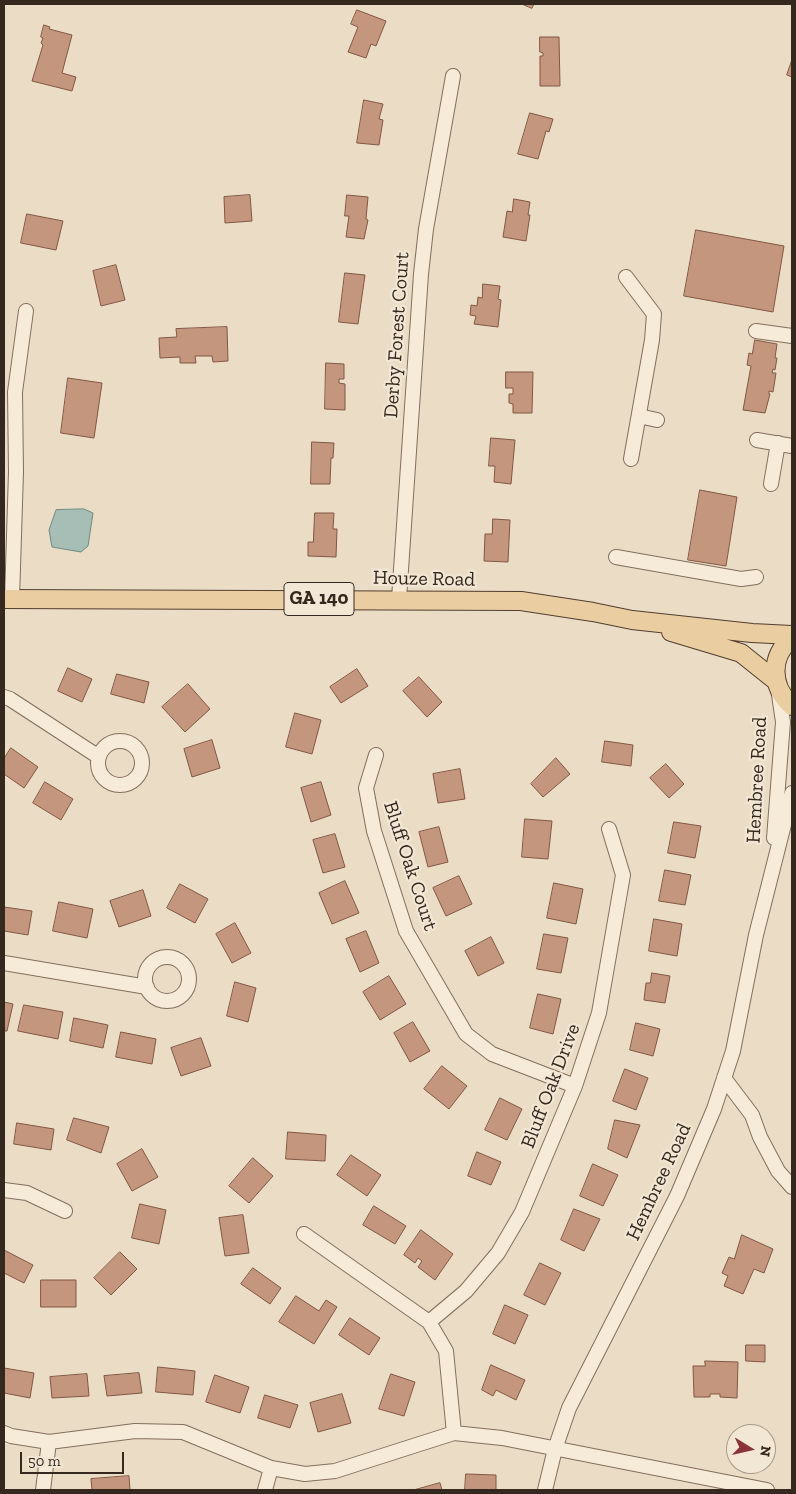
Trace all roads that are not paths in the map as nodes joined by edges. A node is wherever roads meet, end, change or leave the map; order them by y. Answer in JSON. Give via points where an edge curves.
{"nodes":[{"id":1,"x":453,"y":76,"type":"dead end"},
{"id":2,"x":626,"y":277,"type":"dead end"},
{"id":3,"x":26,"y":311,"type":"dead end"},
{"id":4,"x":756,"y":331,"type":"dead end"},
{"id":5,"x":792,"y":336,"type":"edge"},
{"id":6,"x":639,"y":416,"type":"junction"},
{"id":7,"x":657,"y":420,"type":"dead end"},
{"id":8,"x":757,"y":440,"type":"dead end"},
{"id":9,"x":778,"y":443,"type":"junction"},
{"id":10,"x":792,"y":446,"type":"edge"},
{"id":11,"x":631,"y":458,"type":"dead end"},
{"id":12,"x":772,"y":484,"type":"dead end"},
{"id":13,"x":616,"y":557,"type":"dead end"},
{"id":14,"x":756,"y":577,"type":"dead end"},
{"id":15,"x":8,"y":599,"type":"edge"},
{"id":16,"x":399,"y":599,"type":"junction"},
{"id":17,"x":632,"y":620,"type":"junction"},
{"id":18,"x":792,"y":636,"type":"edge"},
{"id":19,"x":777,"y":684,"type":"junction"},
{"id":20,"x":4,"y":696,"type":"edge"},
{"id":21,"x":792,"y":706,"type":"edge"},
{"id":22,"x":376,"y":756,"type":"dead end"},
{"id":23,"x":99,"y":757,"type":"dead end"},
{"id":24,"x":792,"y":793,"type":"edge"},
{"id":25,"x":609,"y":829,"type":"dead end"},
{"id":26,"x":770,"y":876,"type":"junction"},
{"id":27,"x":4,"y":964,"type":"edge"},
{"id":28,"x":147,"y":987,"type":"dead end"},
{"id":29,"x":724,"y":1078,"type":"junction"},
{"id":30,"x":575,"y":1086,"type":"junction"},
{"id":31,"x":792,"y":1187,"type":"edge"},
{"id":32,"x":4,"y":1190,"type":"edge"},
{"id":33,"x":65,"y":1211,"type":"dead end"},
{"id":34,"x":304,"y":1234,"type":"dead end"},
{"id":35,"x":429,"y":1322,"type":"junction"},
{"id":36,"x":4,"y":1433,"type":"edge"},
{"id":37,"x":454,"y":1433,"type":"junction"},
{"id":38,"x":49,"y":1442,"type":"junction"},
{"id":39,"x":555,"y":1449,"type":"junction"},
{"id":40,"x":271,"y":1468,"type":"junction"},
{"id":41,"x":43,"y":1490,"type":"edge"},
{"id":42,"x":265,"y":1490,"type":"edge"},
{"id":43,"x":545,"y":1490,"type":"edge"},
{"id":44,"x":767,"y":1490,"type":"edge"}],
"edges":[{"from":1,"to":16,"type":"street","name":"Derby Forest Court","via":[[420,274]]},
{"from":2,"to":6,"type":"street","via":[[654,314]]},
{"from":3,"to":15,"type":"street","via":[[15,392],[16,472]]},
{"from":4,"to":5,"type":"street"},
{"from":6,"to":7,"type":"street"},
{"from":6,"to":11,"type":"street"},
{"from":8,"to":9,"type":"street"},
{"from":9,"to":10,"type":"street"},
{"from":9,"to":12,"type":"street"},
{"from":13,"to":14,"type":"street","via":[[740,579]]},
{"from":15,"to":16,"type":"main road","name":"Houze Road","number":"GA 140"},
{"from":16,"to":17,"type":"main road","name":"Houze Road","number":"GA 140","via":[[520,601]]},
{"from":17,"to":18,"type":"main road","name":"Houze Road","number":"GA 140"},
{"from":17,"to":19,"type":"main road","name":"Houze Road","number":"GA 140","via":[[741,653]]},
{"from":18,"to":19,"type":"main road","name":"Houze Road","via":[[777,660]]},
{"from":19,"to":21,"type":"main road","name":"Houze Road","number":"GA 140"},
{"from":19,"to":26,"type":"street","name":"Hembree Road","via":[[782,722]]},
{"from":20,"to":23,"type":"street"},
{"from":22,"to":30,"type":"street","name":"Bluff Oak Court","via":[[366,788],[374,831],[403,922],[466,1034],[492,1054]]},
{"from":24,"to":26,"type":"street","name":"Hembree Road"},
{"from":25,"to":30,"type":"street","name":"Bluff Oak Drive","via":[[623,875],[599,1013]]},
{"from":26,"to":29,"type":"street","name":"Hembree Road","via":[[733,1051]]},
{"from":27,"to":28,"type":"street"},
{"from":29,"to":31,"type":"street","via":[[752,1115],[778,1171]]},
{"from":29,"to":39,"type":"street","name":"Hembree Road","via":[[677,1196],[569,1408]]},
{"from":30,"to":35,"type":"street","name":"Bluff Oak Drive","via":[[522,1212],[498,1253],[466,1290]]},
{"from":32,"to":33,"type":"street","via":[[27,1193]]},
{"from":34,"to":35,"type":"street"},
{"from":35,"to":37,"type":"street","via":[[446,1352]]},
{"from":36,"to":38,"type":"street"},
{"from":37,"to":39,"type":"street","via":[[502,1438]]},
{"from":37,"to":40,"type":"street","via":[[335,1471],[305,1474]]},
{"from":38,"to":40,"type":"street","via":[[135,1431],[183,1432]]},
{"from":38,"to":41,"type":"street"},
{"from":39,"to":43,"type":"street","name":"Hembree Road"},
{"from":39,"to":44,"type":"street"},
{"from":40,"to":42,"type":"street"}]}
